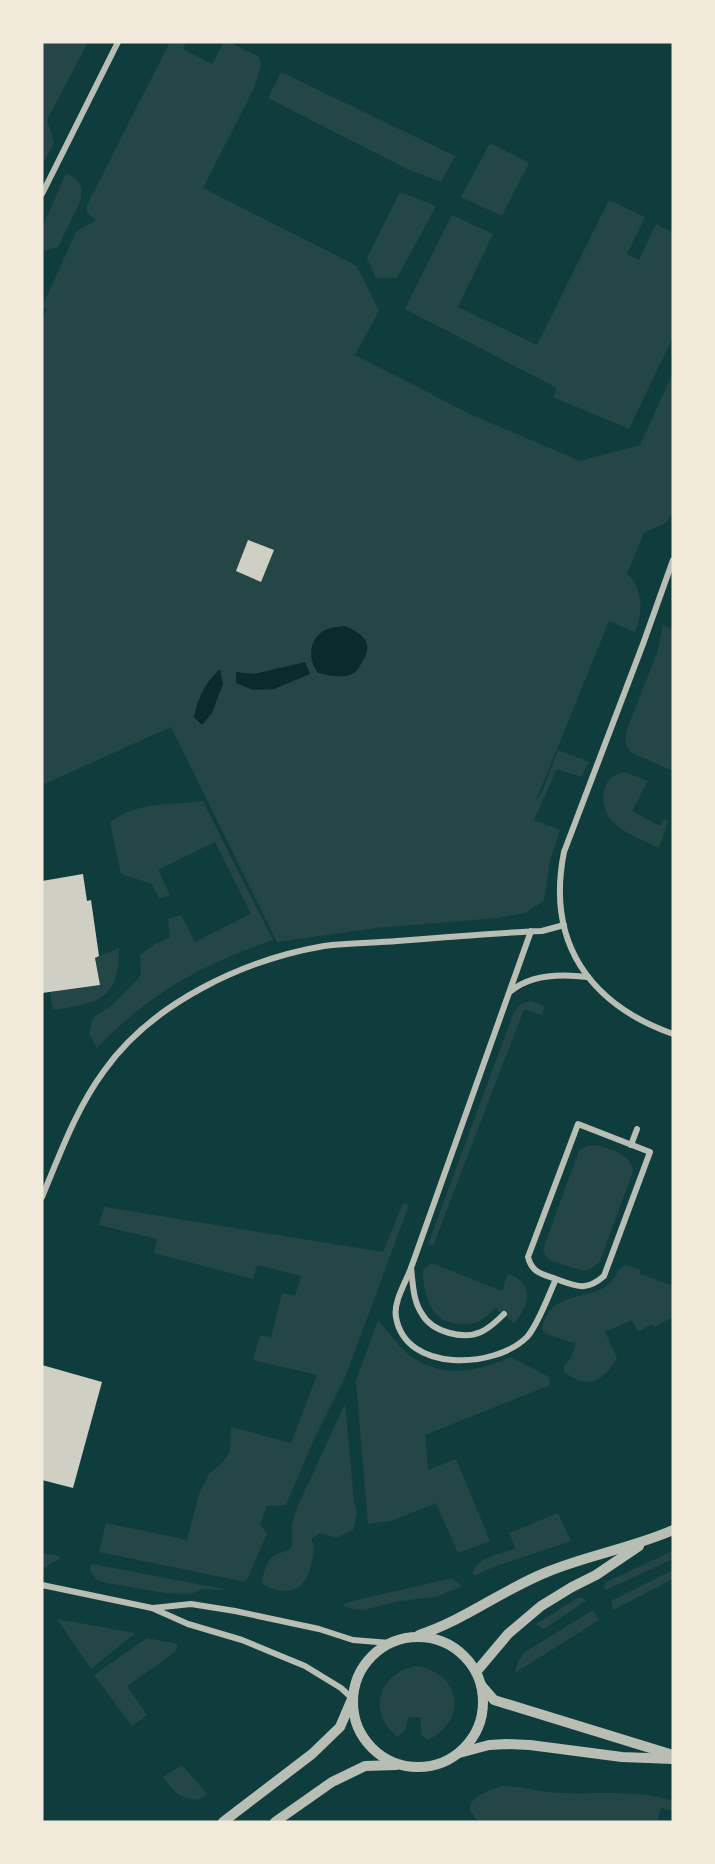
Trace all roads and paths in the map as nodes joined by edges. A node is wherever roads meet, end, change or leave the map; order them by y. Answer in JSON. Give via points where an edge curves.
{"nodes":[{"id":1,"x":118,"y":42,"type":"edge"},
{"id":2,"x":42,"y":194,"type":"edge"},
{"id":3,"x":673,"y":560,"type":"edge"},
{"id":4,"x":564,"y":924,"type":"junction"},
{"id":5,"x":531,"y":931,"type":"junction"},
{"id":6,"x":588,"y":978,"type":"junction"},
{"id":7,"x":509,"y":994,"type":"junction"},
{"id":8,"x":673,"y":1034,"type":"edge"},
{"id":9,"x":637,"y":1129,"type":"dead end"},
{"id":10,"x":631,"y":1144,"type":"junction"},
{"id":11,"x":42,"y":1197,"type":"edge"},
{"id":12,"x":411,"y":1268,"type":"junction"},
{"id":13,"x":556,"y":1279,"type":"junction"},
{"id":14,"x":504,"y":1314,"type":"dead end"},
{"id":15,"x":673,"y":1530,"type":"edge"},
{"id":16,"x":647,"y":1541,"type":"junction"},
{"id":17,"x":42,"y":1585,"type":"edge"},
{"id":18,"x":152,"y":1608,"type":"junction"},
{"id":19,"x":411,"y":1638,"type":"junction"},
{"id":20,"x":390,"y":1643,"type":"junction"},
{"id":21,"x":476,"y":1672,"type":"junction"},
{"id":22,"x":481,"y":1685,"type":"junction"},
{"id":23,"x":352,"y":1699,"type":"junction"},
{"id":24,"x":459,"y":1753,"type":"junction"},
{"id":25,"x":673,"y":1757,"type":"edge"},
{"id":26,"x":401,"y":1765,"type":"junction"},
{"id":27,"x":223,"y":1822,"type":"edge"},
{"id":28,"x":275,"y":1822,"type":"edge"}],
"edges":[{"from":1,"to":2,"type":"street"},
{"from":3,"to":4,"type":"street","via":[[564,852],[559,888]]},
{"from":4,"to":5,"type":"street"},
{"from":4,"to":6,"type":"street"},
{"from":5,"to":7,"type":"street"},
{"from":5,"to":11,"type":"street","via":[[325,946],[248,968],[178,1001],[152,1020],[105,1069],[76,1116]]},
{"from":6,"to":7,"type":"street","via":[[541,978],[522,984]]},
{"from":6,"to":8,"type":"street","via":[[619,1008]]},
{"from":7,"to":12,"type":"street"},
{"from":9,"to":10,"type":"street"},
{"from":10,"to":13,"type":"street","via":[[650,1152],[604,1276],[595,1284],[582,1287]]},
{"from":10,"to":13,"type":"street","via":[[578,1124],[528,1257],[535,1271]]},
{"from":12,"to":13,"type":"street","via":[[397,1306],[399,1326],[410,1343],[423,1353],[454,1360],[494,1355],[525,1339]]},
{"from":12,"to":14,"type":"street","via":[[419,1310],[439,1328],[460,1335],[476,1333]]},
{"from":15,"to":16,"type":"street"},
{"from":16,"to":19,"type":"street","via":[[545,1572],[458,1620]]},
{"from":16,"to":21,"type":"street","via":[[542,1606],[508,1634]]},
{"from":17,"to":18,"type":"street"},
{"from":18,"to":20,"type":"street","via":[[191,1604],[319,1629],[353,1640]]},
{"from":18,"to":23,"type":"street","via":[[305,1666]]},
{"from":19,"to":20,"type":"street"},
{"from":19,"to":21,"type":"street","via":[[430,1638],[448,1645],[464,1656]]},
{"from":20,"to":23,"type":"street","via":[[364,1666]]},
{"from":21,"to":22,"type":"street"},
{"from":22,"to":24,"type":"street","via":[[480,1722]]},
{"from":22,"to":25,"type":"street","via":[[494,1700]]},
{"from":23,"to":26,"type":"street","via":[[355,1721],[365,1741],[381,1756]]},
{"from":23,"to":27,"type":"street","via":[[340,1727],[312,1754]]},
{"from":24,"to":25,"type":"street","via":[[506,1744]]},
{"from":24,"to":26,"type":"street","via":[[421,1768]]},
{"from":26,"to":28,"type":"street","via":[[365,1766],[332,1782]]}]}
